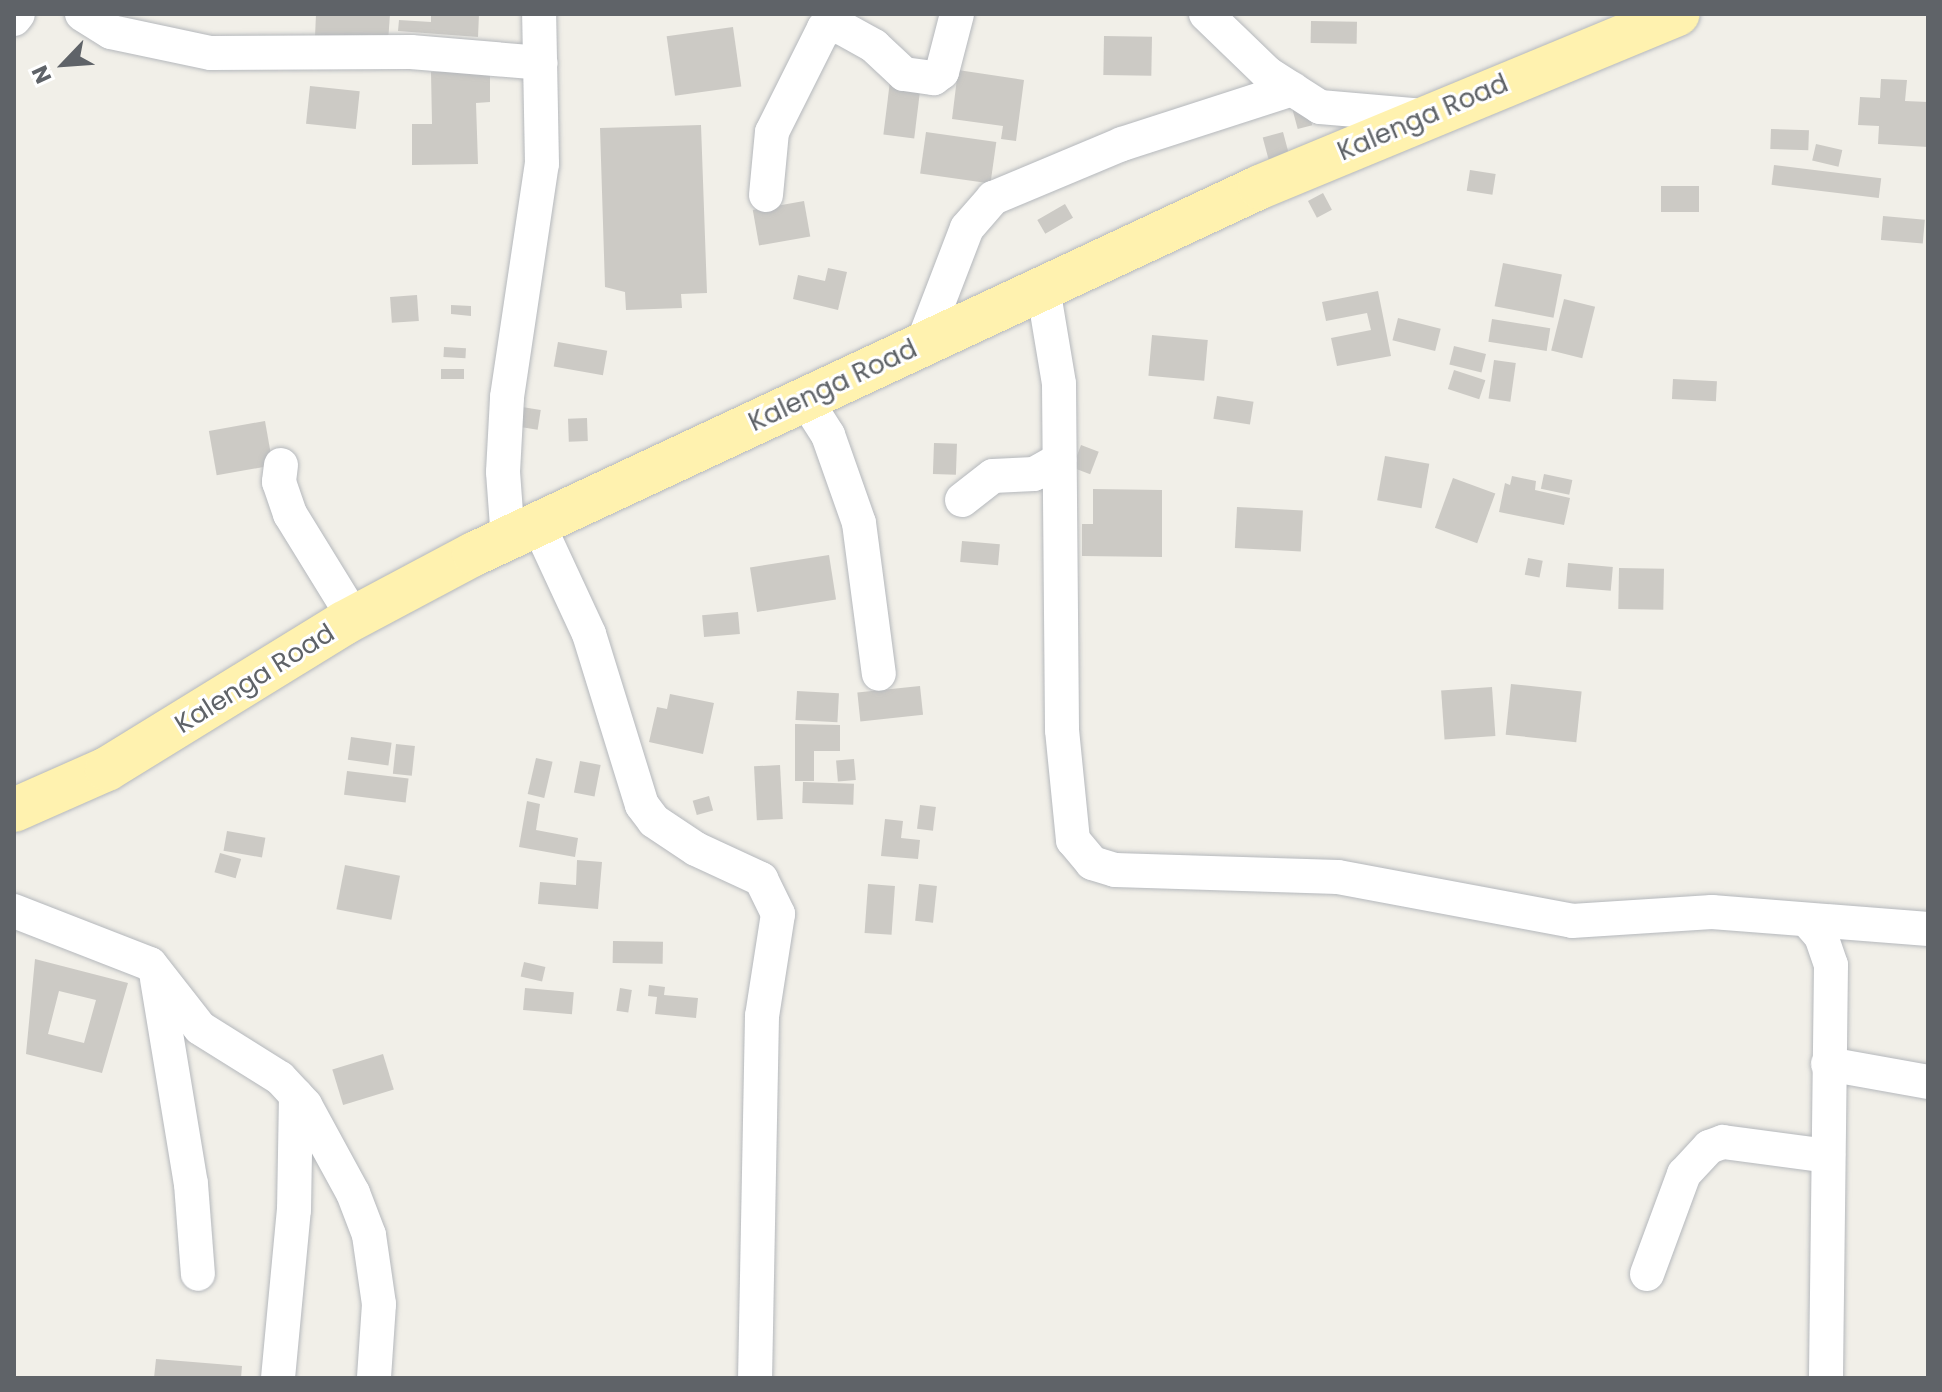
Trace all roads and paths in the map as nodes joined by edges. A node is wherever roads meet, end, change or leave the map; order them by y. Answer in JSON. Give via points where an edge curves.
{"nodes":[{"id":1,"x":82,"y":14,"type":"edge"},
{"id":2,"x":539,"y":14,"type":"edge"},
{"id":3,"x":957,"y":14,"type":"edge"},
{"id":4,"x":1206,"y":14,"type":"edge"},
{"id":5,"x":1678,"y":14,"type":"edge"},
{"id":6,"x":541,"y":63,"type":"junction"},
{"id":7,"x":1292,"y":89,"type":"junction"},
{"id":8,"x":1424,"y":116,"type":"junction"},
{"id":9,"x":766,"y":195,"type":"dead end"},
{"id":10,"x":1043,"y":288,"type":"junction"},
{"id":11,"x":922,"y":345,"type":"junction"},
{"id":12,"x":805,"y":399,"type":"junction"},
{"id":13,"x":1059,"y":460,"type":"junction"},
{"id":14,"x":281,"y":465,"type":"dead end"},
{"id":15,"x":962,"y":500,"type":"dead end"},
{"id":16,"x":523,"y":532,"type":"junction"},
{"id":17,"x":354,"y":618,"type":"junction"},
{"id":18,"x":879,"y":674,"type":"dead end"},
{"id":19,"x":14,"y":810,"type":"edge"},
{"id":20,"x":14,"y":911,"type":"edge"},
{"id":21,"x":1807,"y":920,"type":"junction"},
{"id":22,"x":1874,"y":925,"type":"junction"},
{"id":23,"x":1928,"y":929,"type":"edge"},
{"id":24,"x":1831,"y":965,"type":"junction"},
{"id":25,"x":154,"y":967,"type":"junction"},
{"id":26,"x":1828,"y":1064,"type":"junction"},
{"id":27,"x":1928,"y":1082,"type":"edge"},
{"id":28,"x":296,"y":1095,"type":"junction"},
{"id":29,"x":1828,"y":1156,"type":"junction"},
{"id":30,"x":198,"y":1274,"type":"dead end"},
{"id":31,"x":1647,"y":1274,"type":"dead end"},
{"id":32,"x":278,"y":1378,"type":"edge"},
{"id":33,"x":374,"y":1378,"type":"edge"},
{"id":34,"x":755,"y":1378,"type":"edge"},
{"id":35,"x":1826,"y":1378,"type":"edge"}],
"edges":[{"from":1,"to":6,"type":"street","via":[[111,32],[211,53],[411,52]]},
{"from":2,"to":6,"type":"street"},
{"from":3,"to":9,"type":"street","via":[[947,57],[934,78],[904,74],[851,33],[824,28],[772,132]]},
{"from":4,"to":7,"type":"street","via":[[1267,73]]},
{"from":5,"to":8,"type":"main road","name":"Kalenga Road"},
{"from":6,"to":16,"type":"street","via":[[542,164],[507,397],[503,472]]},
{"from":7,"to":8,"type":"street","via":[[1320,107]]},
{"from":7,"to":11,"type":"street","via":[[1122,144],[993,198],[967,228]]},
{"from":8,"to":10,"type":"main road","name":"Kalenga Road"},
{"from":10,"to":11,"type":"main road","name":"Kalenga Road"},
{"from":10,"to":13,"type":"street","via":[[1059,384]]},
{"from":11,"to":12,"type":"main road","name":"Kalenga Road"},
{"from":12,"to":16,"type":"main road","name":"Kalenga Road"},
{"from":12,"to":18,"type":"street","via":[[828,435],[859,523]]},
{"from":13,"to":15,"type":"street","via":[[1034,474],[993,476]]},
{"from":13,"to":21,"type":"street","via":[[1062,730],[1073,840],[1092,863],[1115,870],[1338,877],[1572,921],[1712,912]]},
{"from":14,"to":17,"type":"street","via":[[279,482],[290,514]]},
{"from":16,"to":17,"type":"main road","name":"Kalenga Road"},
{"from":16,"to":34,"type":"street","via":[[589,634],[642,805],[654,821],[696,849],[761,879],[778,914],[762,1016]]},
{"from":17,"to":19,"type":"main road","name":"Kalenga Road","via":[[107,769]]},
{"from":20,"to":25,"type":"street"},
{"from":21,"to":22,"type":"street"},
{"from":21,"to":24,"type":"street","via":[[1821,936]]},
{"from":22,"to":23,"type":"street"},
{"from":22,"to":24,"type":"street","via":[[1844,943]]},
{"from":24,"to":26,"type":"street"},
{"from":25,"to":28,"type":"street","via":[[200,1028],[280,1078]]},
{"from":25,"to":30,"type":"street","via":[[191,1184]]},
{"from":26,"to":27,"type":"street"},
{"from":26,"to":29,"type":"street"},
{"from":28,"to":32,"type":"street","via":[[294,1210]]},
{"from":28,"to":33,"type":"street","via":[[338,1162],[369,1235],[379,1304]]},
{"from":29,"to":31,"type":"street","via":[[1723,1142],[1709,1147],[1684,1174]]},
{"from":29,"to":35,"type":"street"}]}
